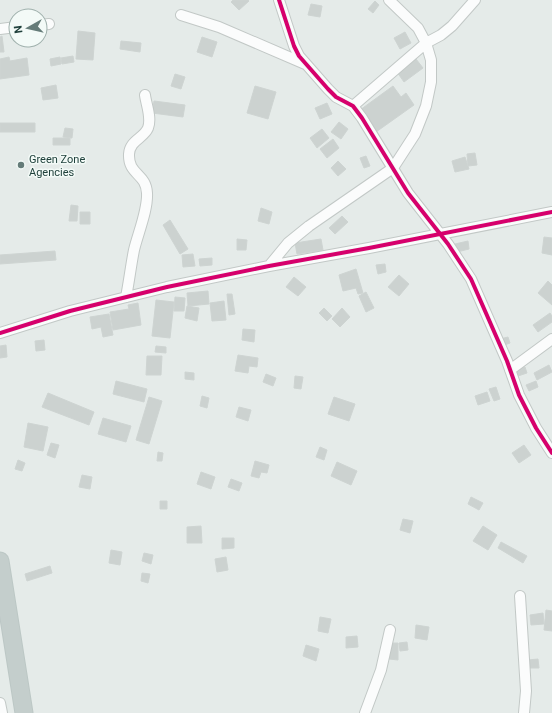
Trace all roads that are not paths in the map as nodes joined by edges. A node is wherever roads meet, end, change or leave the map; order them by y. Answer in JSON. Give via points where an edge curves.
{"nodes":[{"id":1,"x":279,"y":0,"type":"edge"},
{"id":2,"x":389,"y":0,"type":"edge"},
{"id":3,"x":475,"y":0,"type":"edge"},
{"id":4,"x":182,"y":16,"type":"dead end"},
{"id":5,"x":426,"y":43,"type":"junction"},
{"id":6,"x":305,"y":64,"type":"junction"},
{"id":7,"x":145,"y":95,"type":"dead end"},
{"id":8,"x":353,"y":106,"type":"junction"},
{"id":9,"x":393,"y":168,"type":"junction"},
{"id":10,"x":552,"y":212,"type":"edge"},
{"id":11,"x":440,"y":234,"type":"junction"},
{"id":12,"x":269,"y":266,"type":"junction"},
{"id":13,"x":126,"y":298,"type":"junction"},
{"id":14,"x":0,"y":333,"type":"edge"},
{"id":15,"x":552,"y":339,"type":"edge"},
{"id":16,"x":510,"y":370,"type":"junction"},
{"id":17,"x":552,"y":453,"type":"edge"},
{"id":18,"x":0,"y":561,"type":"edge"},
{"id":19,"x":520,"y":596,"type":"dead end"},
{"id":20,"x":390,"y":630,"type":"dead end"},
{"id":21,"x":0,"y":703,"type":"edge"},
{"id":22,"x":2,"y":713,"type":"edge"},
{"id":23,"x":24,"y":713,"type":"edge"},
{"id":24,"x":365,"y":713,"type":"edge"},
{"id":25,"x":524,"y":713,"type":"edge"}],
"edges":[{"from":1,"to":6,"type":"street","via":[[294,46]]},
{"from":2,"to":5,"type":"street","via":[[418,28]]},
{"from":3,"to":5,"type":"street","via":[[452,26]]},
{"from":4,"to":6,"type":"street","via":[[219,27]]},
{"from":5,"to":8,"type":"street"},
{"from":5,"to":9,"type":"street","via":[[431,60],[431,82],[426,106],[415,134]]},
{"from":6,"to":8,"type":"street","via":[[336,97]]},
{"from":7,"to":13,"type":"street","via":[[149,115],[148,128],[129,152],[129,163],[146,184],[147,200],[134,251]]},
{"from":8,"to":9,"type":"street"},
{"from":9,"to":11,"type":"street","via":[[408,193]]},
{"from":9,"to":12,"type":"street","via":[[309,226],[288,243]]},
{"from":10,"to":11,"type":"street"},
{"from":11,"to":12,"type":"street"},
{"from":11,"to":16,"type":"street","via":[[471,280]]},
{"from":12,"to":13,"type":"street"},
{"from":13,"to":14,"type":"street","via":[[70,311]]},
{"from":15,"to":16,"type":"street"},
{"from":16,"to":17,"type":"street","via":[[519,395]]},
{"from":18,"to":23,"type":"highway"},
{"from":19,"to":25,"type":"street","via":[[526,691]]},
{"from":20,"to":24,"type":"street","via":[[381,670]]},
{"from":21,"to":22,"type":"street"}]}
